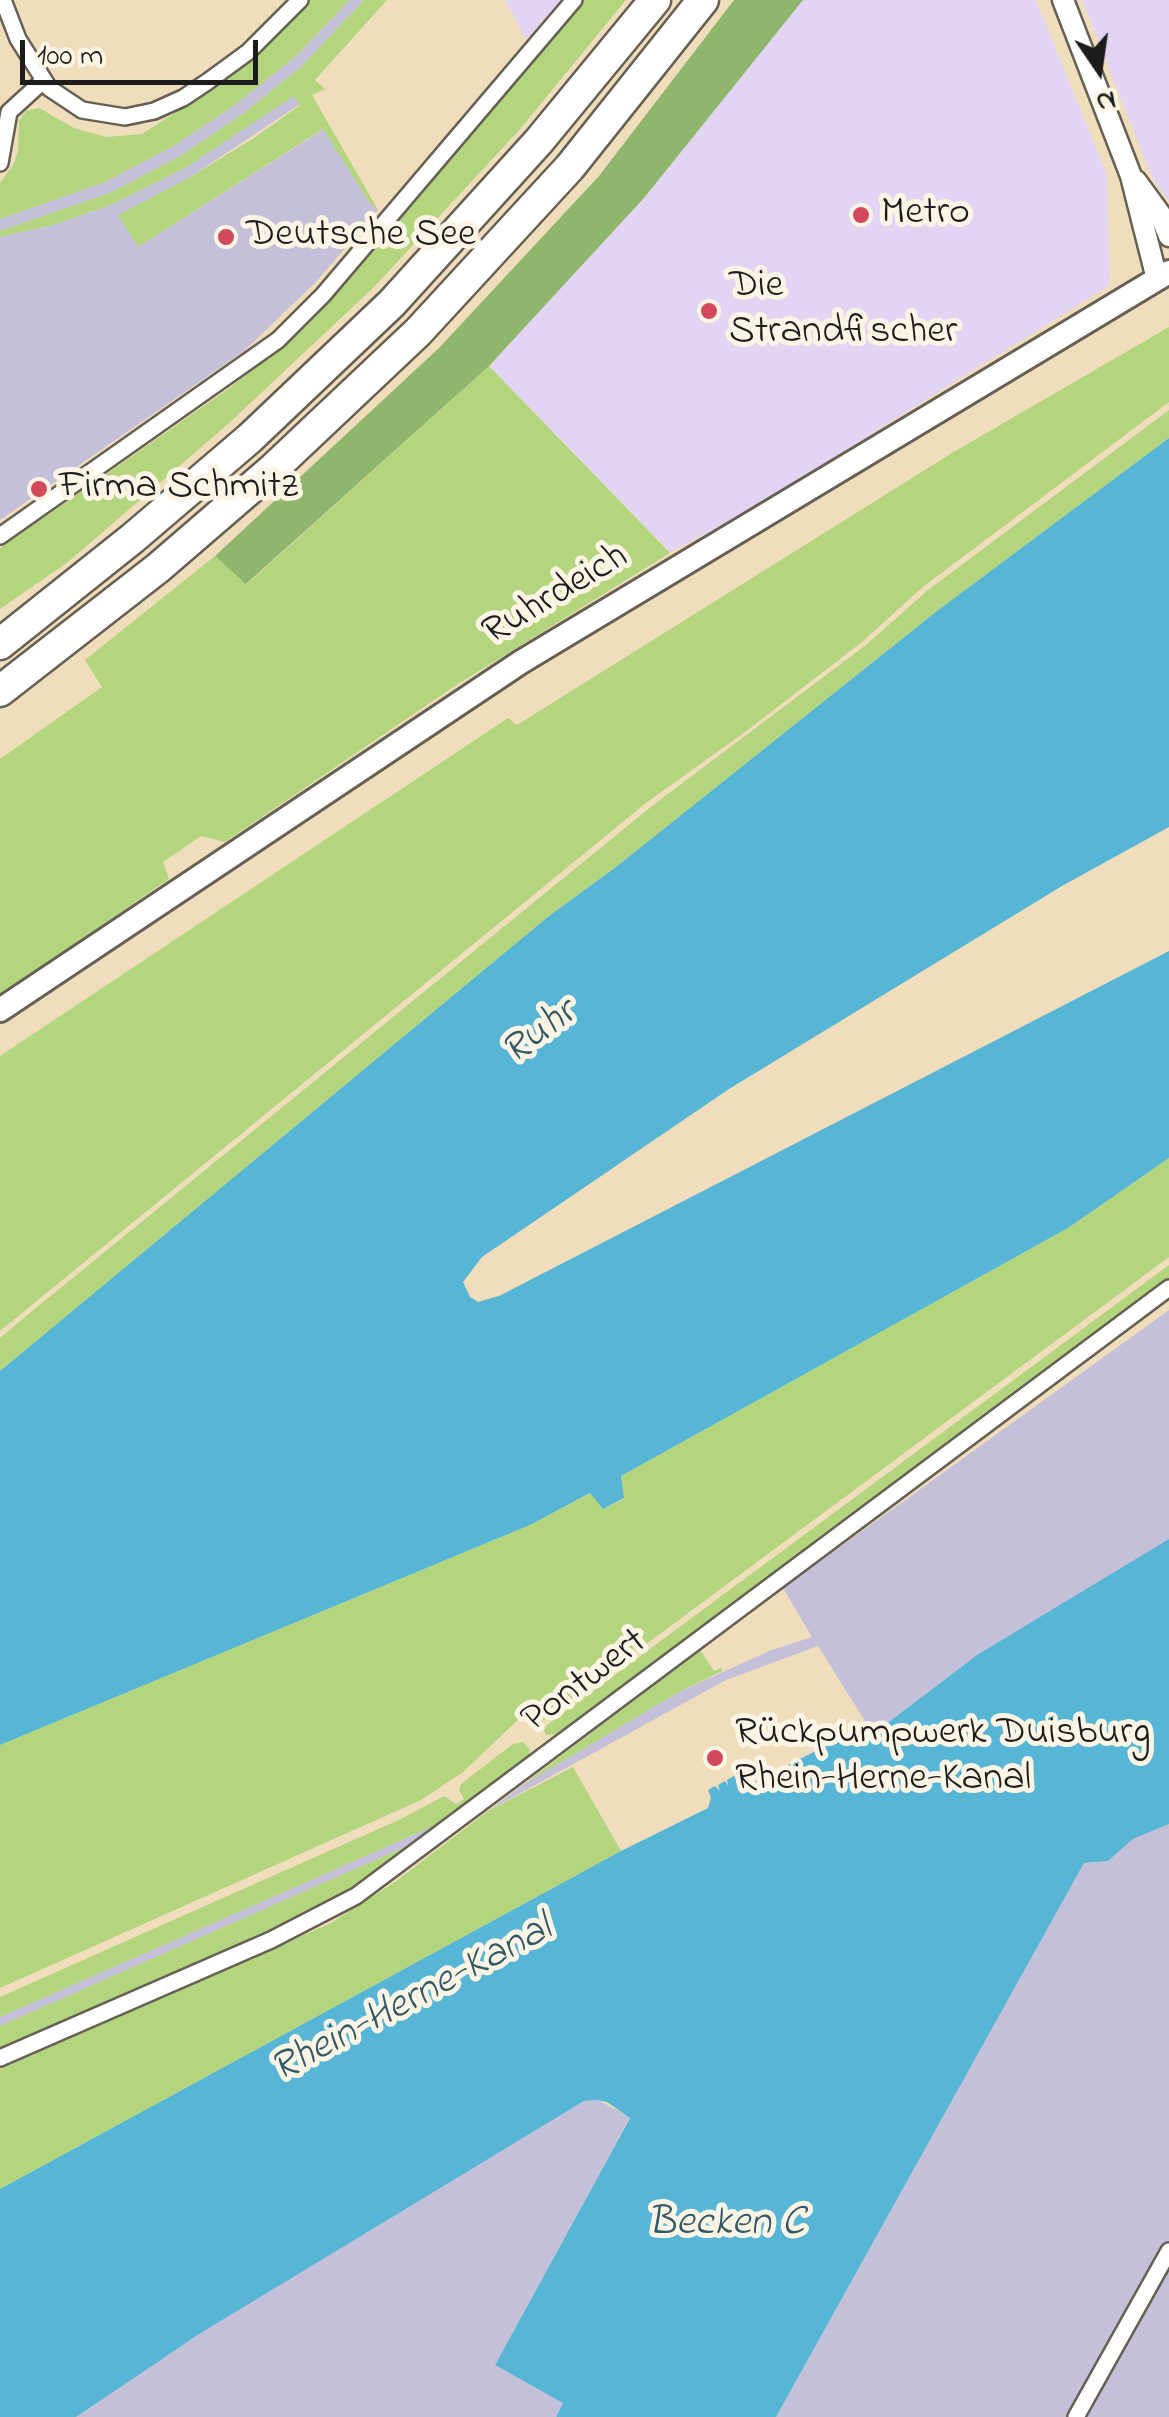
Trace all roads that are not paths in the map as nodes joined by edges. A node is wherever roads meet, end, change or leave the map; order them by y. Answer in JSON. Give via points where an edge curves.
{"nodes":[{"id":1,"x":3,"y":0,"type":"edge"},
{"id":2,"x":300,"y":0,"type":"edge"},
{"id":3,"x":574,"y":0,"type":"edge"},
{"id":4,"x":655,"y":0,"type":"edge"},
{"id":5,"x":703,"y":0,"type":"edge"},
{"id":6,"x":1063,"y":0,"type":"edge"},
{"id":7,"x":43,"y":81,"type":"junction"},
{"id":8,"x":0,"y":163,"type":"edge"},
{"id":9,"x":1132,"y":176,"type":"junction"},
{"id":10,"x":1165,"y":215,"type":"edge"},
{"id":11,"x":1169,"y":236,"type":"edge"},
{"id":12,"x":1163,"y":276,"type":"edge"},
{"id":13,"x":0,"y":536,"type":"edge"},
{"id":14,"x":0,"y":644,"type":"edge"},
{"id":15,"x":0,"y":691,"type":"edge"},
{"id":16,"x":0,"y":1010,"type":"edge"},
{"id":17,"x":1169,"y":1288,"type":"edge"},
{"id":18,"x":0,"y":2058,"type":"edge"},
{"id":19,"x":1169,"y":2251,"type":"edge"},
{"id":20,"x":1076,"y":2417,"type":"edge"}],
"edges":[{"from":1,"to":7,"type":"street"},
{"from":2,"to":7,"type":"street","via":[[234,62],[154,111],[95,114]]},
{"from":3,"to":13,"type":"street","via":[[278,340]]},
{"from":4,"to":14,"type":"highway","via":[[392,303],[250,438]]},
{"from":5,"to":15,"type":"highway","via":[[570,167],[418,332],[187,543]]},
{"from":6,"to":9,"type":"street"},
{"from":7,"to":8,"type":"street","via":[[9,112]]},
{"from":9,"to":10,"type":"street"},
{"from":9,"to":12,"type":"street"},
{"from":10,"to":11,"type":"street"},
{"from":12,"to":16,"type":"main road","name":"Ruhrdeich","via":[[521,662]]},
{"from":17,"to":18,"type":"street","name":"Pontwert","via":[[356,1896]]},
{"from":19,"to":20,"type":"street"}]}
